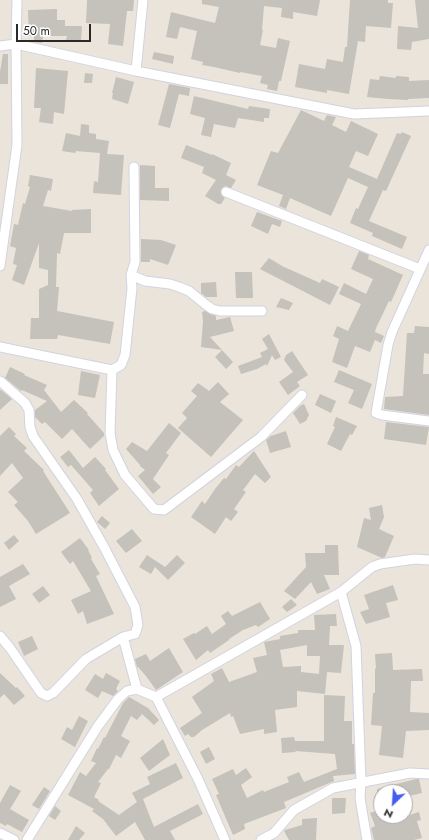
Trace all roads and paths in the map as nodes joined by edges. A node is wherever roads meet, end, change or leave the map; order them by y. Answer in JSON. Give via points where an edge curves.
{"nodes":[{"id":1,"x":17,"y":0,"type":"edge"},
{"id":2,"x":143,"y":0,"type":"edge"},
{"id":3,"x":16,"y":44,"type":"junction"},
{"id":4,"x":0,"y":46,"type":"edge"},
{"id":5,"x":136,"y":71,"type":"junction"},
{"id":6,"x":429,"y":111,"type":"edge"},
{"id":7,"x":134,"y":167,"type":"dead end"},
{"id":8,"x":226,"y":192,"type":"dead end"},
{"id":9,"x":429,"y":250,"type":"edge"},
{"id":10,"x":0,"y":266,"type":"edge"},
{"id":11,"x":420,"y":269,"type":"junction"},
{"id":12,"x":132,"y":275,"type":"junction"},
{"id":13,"x":145,"y":281,"type":"junction"},
{"id":14,"x":132,"y":288,"type":"junction"},
{"id":15,"x":262,"y":311,"type":"dead end"},
{"id":16,"x":0,"y":347,"type":"edge"},
{"id":17,"x":112,"y":370,"type":"junction"},
{"id":18,"x":0,"y":381,"type":"edge"},
{"id":19,"x":302,"y":395,"type":"dead end"},
{"id":20,"x":429,"y":421,"type":"edge"},
{"id":21,"x":429,"y":560,"type":"edge"},
{"id":22,"x":341,"y":592,"type":"junction"},
{"id":23,"x":0,"y":636,"type":"edge"},
{"id":24,"x":124,"y":637,"type":"junction"},
{"id":25,"x":137,"y":689,"type":"junction"},
{"id":26,"x":156,"y":697,"type":"junction"},
{"id":27,"x":429,"y":774,"type":"edge"},
{"id":28,"x":361,"y":782,"type":"junction"},
{"id":29,"x":0,"y":833,"type":"edge"},
{"id":30,"x":14,"y":840,"type":"edge"},
{"id":31,"x":27,"y":840,"type":"edge"},
{"id":32,"x":224,"y":840,"type":"edge"},
{"id":33,"x":261,"y":840,"type":"edge"},
{"id":34,"x":367,"y":840,"type":"edge"}],
"edges":[{"from":1,"to":3,"type":"street"},
{"from":2,"to":5,"type":"street"},
{"from":3,"to":4,"type":"street"},
{"from":3,"to":5,"type":"street"},
{"from":3,"to":10,"type":"street","via":[[17,145]]},
{"from":5,"to":6,"type":"street","via":[[354,114]]},
{"from":7,"to":12,"type":"street","via":[[135,262]]},
{"from":8,"to":11,"type":"street"},
{"from":9,"to":11,"type":"street"},
{"from":11,"to":20,"type":"street","via":[[388,345],[376,413]]},
{"from":12,"to":13,"type":"street"},
{"from":12,"to":14,"type":"street"},
{"from":13,"to":14,"type":"street"},
{"from":13,"to":15,"type":"street","via":[[179,287],[220,311]]},
{"from":14,"to":17,"type":"street","via":[[125,355],[121,365]]},
{"from":16,"to":17,"type":"street"},
{"from":17,"to":19,"type":"street","via":[[110,433],[113,450],[126,474],[154,509],[164,510],[260,437]]},
{"from":18,"to":24,"type":"street","via":[[25,403],[33,436],[77,499],[135,607],[138,625],[135,634]]},
{"from":21,"to":22,"type":"street","via":[[401,560],[372,567]]},
{"from":22,"to":26,"type":"street"},
{"from":22,"to":28,"type":"street","via":[[356,646]]},
{"from":23,"to":24,"type":"street","via":[[41,693],[47,696],[86,659]]},
{"from":24,"to":25,"type":"street"},
{"from":25,"to":26,"type":"street"},
{"from":25,"to":31,"type":"street","via":[[127,691],[106,715]]},
{"from":26,"to":32,"type":"street","via":[[198,779]]},
{"from":27,"to":28,"type":"street","via":[[410,773]]},
{"from":28,"to":33,"type":"street","via":[[333,788],[294,810],[274,832]]},
{"from":28,"to":34,"type":"street","via":[[360,798]]},
{"from":29,"to":30,"type":"street"}]}
